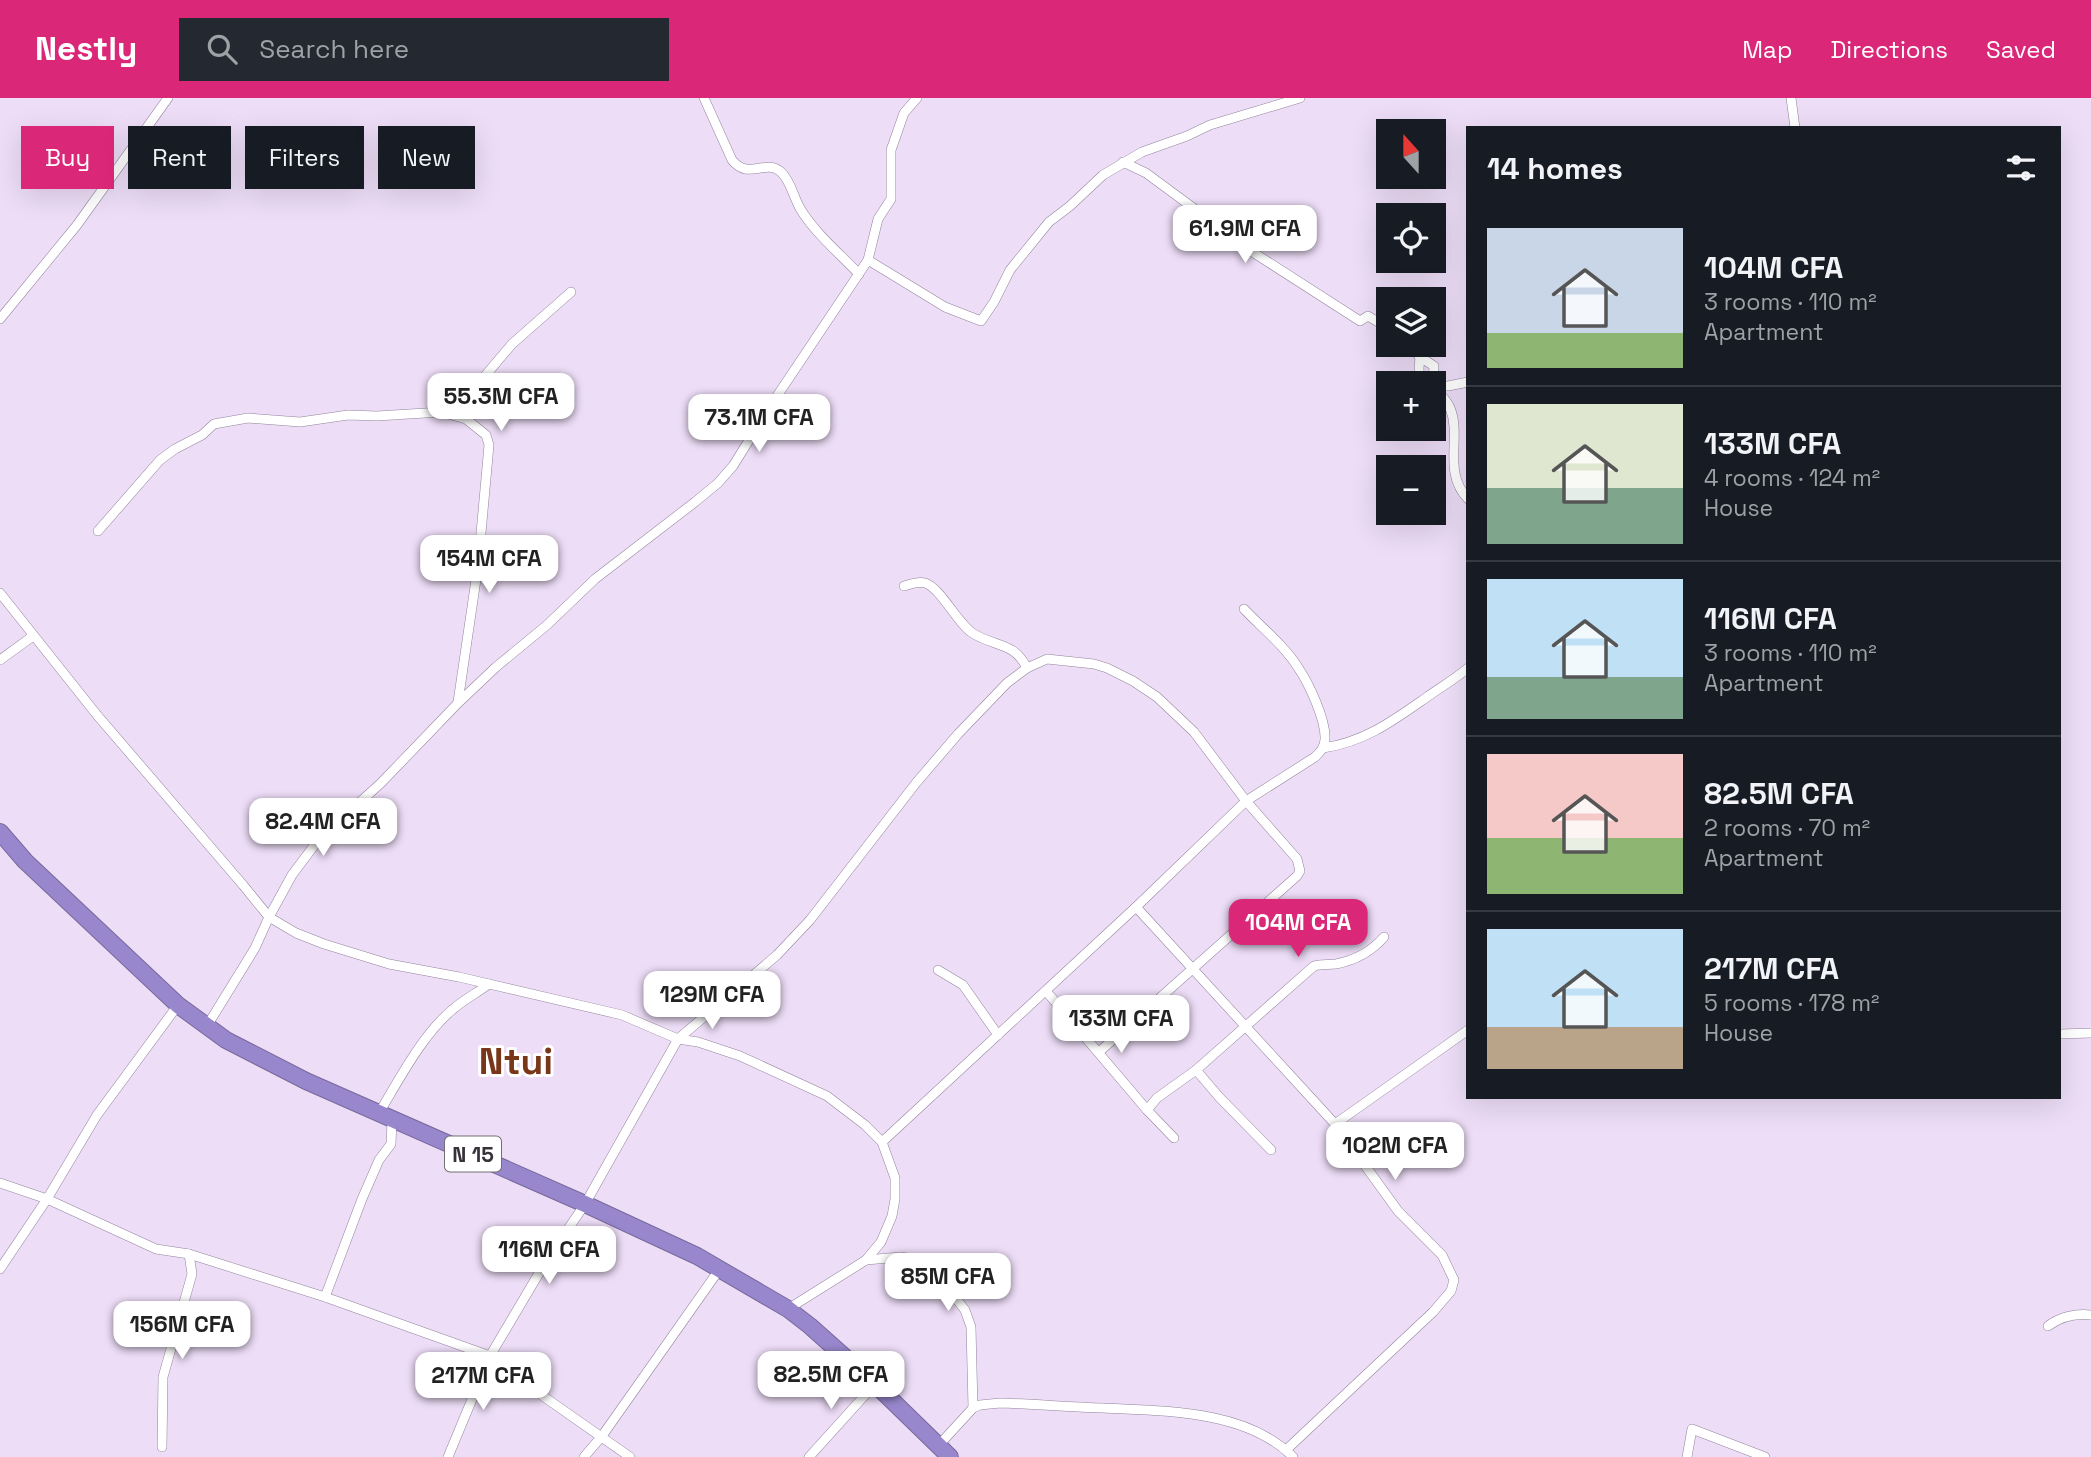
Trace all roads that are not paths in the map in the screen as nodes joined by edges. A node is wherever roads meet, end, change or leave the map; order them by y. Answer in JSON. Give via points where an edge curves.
{"nodes":[{"id":1,"x":168,"y":98,"type":"edge"},
{"id":2,"x":704,"y":98,"type":"edge"},
{"id":3,"x":918,"y":98,"type":"edge"},
{"id":4,"x":1300,"y":98,"type":"edge"},
{"id":5,"x":1791,"y":98,"type":"edge"},
{"id":6,"x":1795,"y":126,"type":"edge"},
{"id":7,"x":1123,"y":162,"type":"junction"},
{"id":8,"x":867,"y":260,"type":"junction"},
{"id":9,"x":859,"y":274,"type":"junction"},
{"id":10,"x":571,"y":292,"type":"dead end"},
{"id":11,"x":0,"y":318,"type":"edge"},
{"id":12,"x":1376,"y":321,"type":"edge"},
{"id":13,"x":1420,"y":357,"type":"joint"},
{"id":14,"x":1419,"y":371,"type":"edge"},
{"id":15,"x":1433,"y":371,"type":"edge"},
{"id":16,"x":1466,"y":382,"type":"edge"},
{"id":17,"x":1446,"y":386,"type":"edge"},
{"id":18,"x":1446,"y":401,"type":"edge"},
{"id":19,"x":458,"y":416,"type":"junction"},
{"id":20,"x":1466,"y":496,"type":"edge"},
{"id":21,"x":98,"y":531,"type":"dead end"},
{"id":22,"x":904,"y":586,"type":"dead end"},
{"id":23,"x":0,"y":593,"type":"edge"},
{"id":24,"x":1244,"y":609,"type":"dead end"},
{"id":25,"x":33,"y":636,"type":"junction"},
{"id":26,"x":0,"y":660,"type":"edge"},
{"id":27,"x":1027,"y":668,"type":"junction"},
{"id":28,"x":1466,"y":669,"type":"edge"},
{"id":29,"x":458,"y":703,"type":"junction"},
{"id":30,"x":1323,"y":748,"type":"junction"},
{"id":31,"x":1246,"y":801,"type":"junction"},
{"id":32,"x":0,"y":832,"type":"edge"},
{"id":33,"x":1136,"y":907,"type":"junction"},
{"id":34,"x":269,"y":917,"type":"junction"},
{"id":35,"x":1384,"y":937,"type":"dead end"},
{"id":36,"x":1192,"y":969,"type":"junction"},
{"id":37,"x":938,"y":970,"type":"dead end"},
{"id":38,"x":489,"y":984,"type":"junction"},
{"id":39,"x":1046,"y":990,"type":"junction"},
{"id":40,"x":178,"y":1005,"type":"junction"},
{"id":41,"x":207,"y":1026,"type":"junction"},
{"id":42,"x":1245,"y":1027,"type":"junction"},
{"id":43,"x":1466,"y":1031,"type":"edge"},
{"id":44,"x":2091,"y":1033,"type":"edge"},
{"id":45,"x":2061,"y":1034,"type":"edge"},
{"id":46,"x":998,"y":1035,"type":"junction"},
{"id":47,"x":678,"y":1039,"type":"junction"},
{"id":48,"x":1099,"y":1052,"type":"junction"},
{"id":49,"x":1196,"y":1070,"type":"junction"},
{"id":50,"x":1144,"y":1106,"type":"junction"},
{"id":51,"x":386,"y":1117,"type":"junction"},
{"id":52,"x":1335,"y":1124,"type":"junction"},
{"id":53,"x":1174,"y":1138,"type":"dead end"},
{"id":54,"x":882,"y":1142,"type":"junction"},
{"id":55,"x":1271,"y":1150,"type":"dead end"},
{"id":56,"x":0,"y":1183,"type":"edge"},
{"id":57,"x":47,"y":1199,"type":"junction"},
{"id":58,"x":585,"y":1204,"type":"junction"},
{"id":59,"x":189,"y":1254,"type":"junction"},
{"id":60,"x":206,"y":1260,"type":"junction"},
{"id":61,"x":866,"y":1261,"type":"junction"},
{"id":62,"x":0,"y":1269,"type":"edge"},
{"id":63,"x":719,"y":1270,"type":"junction"},
{"id":64,"x":192,"y":1274,"type":"junction"},
{"id":65,"x":324,"y":1297,"type":"junction"},
{"id":66,"x":788,"y":1309,"type":"junction"},
{"id":67,"x":2091,"y":1315,"type":"edge"},
{"id":68,"x":2048,"y":1326,"type":"dead end"},
{"id":69,"x":490,"y":1356,"type":"junction"},
{"id":70,"x":875,"y":1384,"type":"junction"},
{"id":71,"x":973,"y":1408,"type":"junction"},
{"id":72,"x":602,"y":1436,"type":"junction"},
{"id":73,"x":162,"y":1447,"type":"dead end"},
{"id":74,"x":1286,"y":1450,"type":"junction"},
{"id":75,"x":945,"y":1451,"type":"edge"},
{"id":76,"x":448,"y":1457,"type":"edge"},
{"id":77,"x":584,"y":1457,"type":"edge"},
{"id":78,"x":630,"y":1457,"type":"edge"},
{"id":79,"x":809,"y":1457,"type":"edge"},
{"id":80,"x":1293,"y":1457,"type":"edge"},
{"id":81,"x":1687,"y":1457,"type":"edge"},
{"id":82,"x":1765,"y":1457,"type":"edge"}],
"edges":[{"from":1,"to":11,"type":"street","via":[[77,225]]},
{"from":2,"to":9,"type":"street","via":[[732,160],[746,169],[780,171],[807,219]]},
{"from":3,"to":8,"type":"street","via":[[904,113],[891,150],[891,199],[878,219]]},
{"from":4,"to":7,"type":"street","via":[[1210,125]]},
{"from":5,"to":6,"type":"street"},
{"from":7,"to":8,"type":"street","via":[[1049,222],[1010,270],[981,321],[946,307]]},
{"from":7,"to":12,"type":"street","via":[[1146,173],[1237,243],[1360,321],[1368,316]]},
{"from":8,"to":9,"type":"street"},
{"from":9,"to":29,"type":"street","via":[[718,483],[595,579]]},
{"from":10,"to":19,"type":"street","via":[[512,344],[468,396]]},
{"from":13,"to":14,"type":"street"},
{"from":13,"to":15,"type":"street","via":[[1434,366]]},
{"from":16,"to":17,"type":"street"},
{"from":18,"to":20,"type":"street","via":[[1453,418],[1455,477]]},
{"from":19,"to":21,"type":"street","via":[[441,412],[348,415],[300,422],[248,418],[214,424],[160,460]]},
{"from":19,"to":29,"type":"street","via":[[481,430],[489,445],[478,566]]},
{"from":22,"to":27,"type":"street","via":[[918,582],[930,586],[974,634],[1013,651]]},
{"from":23,"to":25,"type":"street"},
{"from":24,"to":30,"type":"street","via":[[1298,668],[1318,708],[1326,738]]},
{"from":25,"to":26,"type":"street"},
{"from":25,"to":34,"type":"street"},
{"from":27,"to":31,"type":"street","via":[[1047,659],[1075,661],[1107,668],[1133,681],[1194,733]]},
{"from":27,"to":47,"type":"street","via":[[958,734],[810,920],[777,955]]},
{"from":28,"to":30,"type":"street","via":[[1386,726]]},
{"from":29,"to":34,"type":"street","via":[[319,839]]},
{"from":30,"to":31,"type":"street"},
{"from":31,"to":33,"type":"street"},
{"from":31,"to":36,"type":"street","via":[[1297,859],[1300,871]]},
{"from":32,"to":40,"type":"highway","number":"N 15"},
{"from":33,"to":36,"type":"street"},
{"from":33,"to":39,"type":"street"},
{"from":34,"to":38,"type":"street","via":[[296,933],[361,956]]},
{"from":34,"to":41,"type":"street"},
{"from":35,"to":42,"type":"street","via":[[1372,950],[1350,960],[1314,966]]},
{"from":36,"to":42,"type":"street"},
{"from":36,"to":48,"type":"street"},
{"from":37,"to":46,"type":"street","via":[[962,985]]},
{"from":38,"to":47,"type":"street","via":[[622,1015]]},
{"from":38,"to":51,"type":"street","via":[[451,1010],[435,1029],[412,1059]]},
{"from":39,"to":46,"type":"street"},
{"from":39,"to":48,"type":"street"},
{"from":40,"to":41,"type":"highway","number":"N 15"},
{"from":40,"to":57,"type":"street","via":[[97,1115]]},
{"from":41,"to":51,"type":"highway","number":"N 15","via":[[243,1049]]},
{"from":42,"to":49,"type":"street"},
{"from":42,"to":52,"type":"street"},
{"from":43,"to":52,"type":"street"},
{"from":44,"to":45,"type":"street"},
{"from":46,"to":54,"type":"street"},
{"from":47,"to":54,"type":"street","via":[[740,1056],[818,1091]]},
{"from":47,"to":58,"type":"street"},
{"from":48,"to":50,"type":"street"},
{"from":49,"to":50,"type":"street"},
{"from":49,"to":55,"type":"street"},
{"from":50,"to":53,"type":"street"},
{"from":51,"to":58,"type":"highway","number":"N 15"},
{"from":51,"to":65,"type":"street","via":[[391,1144],[379,1160]]},
{"from":52,"to":74,"type":"street","via":[[1394,1205],[1442,1255],[1454,1284],[1433,1312]]},
{"from":54,"to":61,"type":"street","via":[[895,1178],[895,1199],[887,1230]]},
{"from":56,"to":57,"type":"street"},
{"from":57,"to":59,"type":"street","via":[[156,1249]]},
{"from":57,"to":62,"type":"street"},
{"from":58,"to":63,"type":"highway","number":"N 15"},
{"from":58,"to":69,"type":"street"},
{"from":59,"to":60,"type":"street"},
{"from":59,"to":64,"type":"street"},
{"from":60,"to":64,"type":"street"},
{"from":60,"to":65,"type":"street"},
{"from":61,"to":66,"type":"street"},
{"from":61,"to":71,"type":"street","via":[[916,1259],[933,1271],[965,1310],[971,1327]]},
{"from":63,"to":66,"type":"highway","number":"N 15"},
{"from":63,"to":72,"type":"street"},
{"from":64,"to":73,"type":"street","via":[[163,1377]]},
{"from":65,"to":69,"type":"street"},
{"from":66,"to":70,"type":"highway","number":"N 15"},
{"from":67,"to":68,"type":"street","via":[[2080,1313]]},
{"from":69,"to":72,"type":"street"},
{"from":69,"to":76,"type":"street"},
{"from":70,"to":75,"type":"highway","number":"N 15"},
{"from":70,"to":79,"type":"street"},
{"from":71,"to":74,"type":"street","via":[[1000,1402],[1189,1414],[1222,1419],[1274,1440]]},
{"from":71,"to":75,"type":"street"},
{"from":72,"to":77,"type":"street"},
{"from":72,"to":78,"type":"street"},
{"from":74,"to":80,"type":"street"},
{"from":81,"to":82,"type":"street","via":[[1692,1429]]}]}
